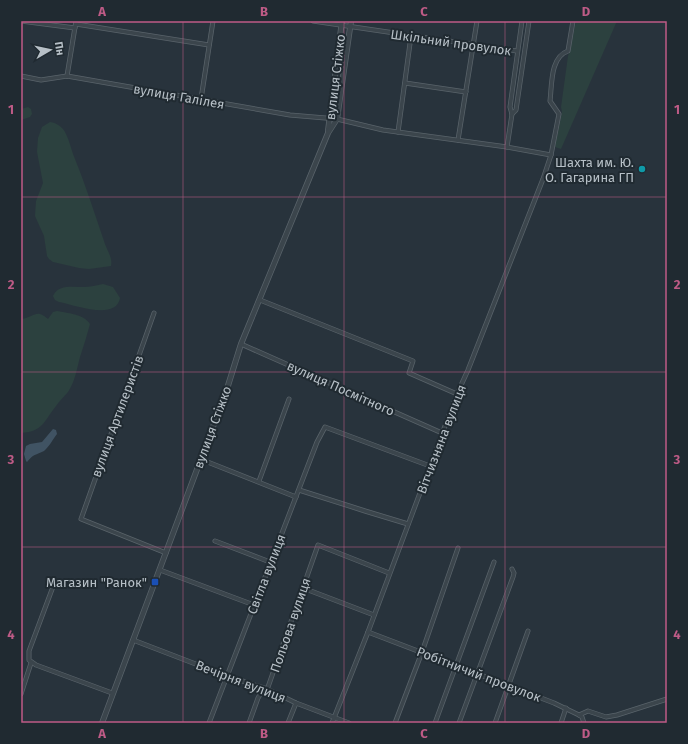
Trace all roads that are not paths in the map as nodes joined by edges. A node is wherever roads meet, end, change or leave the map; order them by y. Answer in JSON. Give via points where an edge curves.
{"nodes":[{"id":1,"x":21,"y":21,"type":"edge"},
{"id":2,"x":213,"y":21,"type":"edge"},
{"id":3,"x":313,"y":21,"type":"edge"},
{"id":4,"x":351,"y":21,"type":"edge"},
{"id":5,"x":478,"y":21,"type":"edge"},
{"id":6,"x":522,"y":21,"type":"edge"},
{"id":7,"x":529,"y":21,"type":"edge"},
{"id":8,"x":573,"y":21,"type":"edge"},
{"id":9,"x":76,"y":22,"type":"edge"},
{"id":10,"x":342,"y":23,"type":"edge"},
{"id":11,"x":350,"y":27,"type":"junction"},
{"id":12,"x":75,"y":28,"type":"junction"},
{"id":13,"x":411,"y":36,"type":"junction"},
{"id":14,"x":209,"y":45,"type":"junction"},
{"id":15,"x":474,"y":46,"type":"junction"},
{"id":16,"x":517,"y":51,"type":"junction"},
{"id":17,"x":21,"y":76,"type":"edge"},
{"id":18,"x":67,"y":76,"type":"junction"},
{"id":19,"x":405,"y":83,"type":"junction"},
{"id":20,"x":466,"y":92,"type":"junction"},
{"id":21,"x":201,"y":99,"type":"junction"},
{"id":22,"x":512,"y":114,"type":"junction"},
{"id":23,"x":329,"y":119,"type":"junction"},
{"id":24,"x":337,"y":119,"type":"junction"},
{"id":25,"x":398,"y":132,"type":"junction"},
{"id":26,"x":328,"y":133,"type":"junction"},
{"id":27,"x":458,"y":140,"type":"junction"},
{"id":28,"x":507,"y":147,"type":"junction"},
{"id":29,"x":551,"y":155,"type":"junction"},
{"id":30,"x":260,"y":300,"type":"junction"},
{"id":31,"x":154,"y":313,"type":"dead end"},
{"id":32,"x":241,"y":344,"type":"junction"},
{"id":33,"x":457,"y":394,"type":"junction"},
{"id":34,"x":289,"y":399,"type":"dead end"},
{"id":35,"x":442,"y":433,"type":"junction"},
{"id":36,"x":200,"y":459,"type":"junction"},
{"id":37,"x":430,"y":466,"type":"junction"},
{"id":38,"x":258,"y":481,"type":"junction"},
{"id":39,"x":299,"y":490,"type":"junction"},
{"id":40,"x":296,"y":497,"type":"junction"},
{"id":41,"x":408,"y":524,"type":"junction"},
{"id":42,"x":215,"y":541,"type":"dead end"},
{"id":43,"x":458,"y":548,"type":"dead end"},
{"id":44,"x":166,"y":553,"type":"junction"},
{"id":45,"x":270,"y":562,"type":"junction"},
{"id":46,"x":494,"y":562,"type":"dead end"},
{"id":47,"x":512,"y":569,"type":"dead end"},
{"id":48,"x":160,"y":570,"type":"junction"},
{"id":49,"x":389,"y":573,"type":"junction"},
{"id":50,"x":54,"y":584,"type":"dead end"},
{"id":51,"x":303,"y":588,"type":"junction"},
{"id":52,"x":254,"y":605,"type":"junction"},
{"id":53,"x":374,"y":615,"type":"junction"},
{"id":54,"x":528,"y":631,"type":"dead end"},
{"id":55,"x":368,"y":632,"type":"junction"},
{"id":56,"x":133,"y":640,"type":"junction"},
{"id":57,"x":422,"y":652,"type":"junction"},
{"id":58,"x":31,"y":663,"type":"junction"},
{"id":59,"x":457,"y":666,"type":"junction"},
{"id":60,"x":478,"y":673,"type":"junction"},
{"id":61,"x":227,"y":676,"type":"junction"},
{"id":62,"x":508,"y":685,"type":"junction"},
{"id":63,"x":267,"y":689,"type":"junction"},
{"id":64,"x":112,"y":693,"type":"junction"},
{"id":65,"x":21,"y":694,"type":"edge"},
{"id":66,"x":667,"y":699,"type":"edge"},
{"id":67,"x":296,"y":703,"type":"junction"},
{"id":68,"x":566,"y":708,"type":"junction"},
{"id":69,"x":579,"y":715,"type":"junction"},
{"id":70,"x":334,"y":717,"type":"junction"},
{"id":71,"x":102,"y":723,"type":"edge"},
{"id":72,"x":209,"y":723,"type":"edge"},
{"id":73,"x":249,"y":723,"type":"edge"},
{"id":74,"x":288,"y":723,"type":"edge"},
{"id":75,"x":332,"y":723,"type":"edge"},
{"id":76,"x":349,"y":723,"type":"edge"},
{"id":77,"x":395,"y":723,"type":"edge"},
{"id":78,"x":435,"y":723,"type":"edge"},
{"id":79,"x":459,"y":723,"type":"edge"},
{"id":80,"x":495,"y":723,"type":"edge"},
{"id":81,"x":561,"y":723,"type":"edge"},
{"id":82,"x":584,"y":723,"type":"edge"}],
"edges":[{"from":1,"to":12,"type":"street"},
{"from":2,"to":14,"type":"street"},
{"from":3,"to":10,"type":"street","name":"Шкільний провулок"},
{"from":4,"to":11,"type":"street","name":"вулиця Стіжко"},
{"from":5,"to":15,"type":"street"},
{"from":6,"to":16,"type":"street"},
{"from":7,"to":22,"type":"street","via":[[516,110]]},
{"from":8,"to":29,"type":"street","name":"Вітчизняна вулиця","via":[[568,51],[562,53],[555,62],[550,101],[559,114]]},
{"from":9,"to":12,"type":"street"},
{"from":9,"to":14,"type":"street"},
{"from":10,"to":11,"type":"street","name":"Шкільний провулок"},
{"from":10,"to":23,"type":"street","name":"вулиця Стіжко"},
{"from":11,"to":13,"type":"street","name":"Шкільний провулок"},
{"from":11,"to":24,"type":"street","name":"вулиця Стіжко"},
{"from":12,"to":18,"type":"street"},
{"from":13,"to":15,"type":"street","name":"Шкільний провулок"},
{"from":13,"to":19,"type":"street"},
{"from":14,"to":21,"type":"street"},
{"from":15,"to":16,"type":"street","name":"Шкільний провулок"},
{"from":15,"to":20,"type":"street"},
{"from":16,"to":22,"type":"street","via":[[510,107]]},
{"from":17,"to":18,"type":"street","name":"вулиця Галілея","via":[[41,80]]},
{"from":18,"to":21,"type":"street","name":"вулиця Галілея"},
{"from":19,"to":20,"type":"street"},
{"from":19,"to":25,"type":"street"},
{"from":20,"to":27,"type":"street"},
{"from":21,"to":23,"type":"street","name":"вулиця Галілея"},
{"from":22,"to":28,"type":"street"},
{"from":23,"to":24,"type":"street","name":"вулиця Галілея"},
{"from":23,"to":26,"type":"street","name":"вулиця Стіжко"},
{"from":24,"to":25,"type":"street","name":"вулиця Галілея"},
{"from":24,"to":26,"type":"street","name":"вулиця Стіжко"},
{"from":25,"to":27,"type":"street","name":"вулиця Галілея"},
{"from":26,"to":30,"type":"street","name":"вулиця Стіжко"},
{"from":27,"to":28,"type":"street","name":"вулиця Галілея"},
{"from":28,"to":29,"type":"street","name":"вулиця Галілея"},
{"from":29,"to":33,"type":"street","name":"Вітчизняна вулиця"},
{"from":30,"to":32,"type":"street","name":"вулиця Стіжко"},
{"from":30,"to":33,"type":"street","via":[[412,361],[409,373]]},
{"from":31,"to":44,"type":"street","name":"вулиця Артилеристів","via":[[81,518]]},
{"from":32,"to":35,"type":"street","name":"вулиця Посмітного"},
{"from":32,"to":36,"type":"street","name":"вулиця Стіжко"},
{"from":33,"to":35,"type":"street","name":"Вітчизняна вулиця"},
{"from":34,"to":38,"type":"street"},
{"from":35,"to":37,"type":"street","name":"Вітчизняна вулиця"},
{"from":36,"to":38,"type":"street"},
{"from":36,"to":44,"type":"street","name":"вулиця Стіжко"},
{"from":37,"to":39,"type":"street","name":"Світла вулиця","via":[[325,427]]},
{"from":37,"to":41,"type":"street","name":"Вітчизняна вулиця"},
{"from":38,"to":40,"type":"street"},
{"from":39,"to":40,"type":"street","name":"Світла вулиця"},
{"from":39,"to":41,"type":"street"},
{"from":40,"to":45,"type":"street","name":"Світла вулиця"},
{"from":41,"to":49,"type":"street","name":"Вітчизняна вулиця"},
{"from":42,"to":45,"type":"street"},
{"from":43,"to":57,"type":"street"},
{"from":44,"to":48,"type":"street","name":"вулиця Стіжко"},
{"from":45,"to":52,"type":"street","name":"Світла вулиця"},
{"from":46,"to":59,"type":"street"},
{"from":47,"to":60,"type":"street","via":[[514,573]]},
{"from":48,"to":52,"type":"street"},
{"from":48,"to":56,"type":"street","name":"вулиця Стіжко"},
{"from":49,"to":51,"type":"street","name":"Польова вулиця","via":[[318,546]]},
{"from":49,"to":53,"type":"street","name":"Вітчизняна вулиця"},
{"from":50,"to":58,"type":"street","via":[[29,651]]},
{"from":51,"to":53,"type":"street"},
{"from":51,"to":63,"type":"street","name":"Польова вулиця"},
{"from":52,"to":61,"type":"street","name":"Світла вулиця"},
{"from":53,"to":55,"type":"street","name":"Вітчизняна вулиця"},
{"from":54,"to":62,"type":"street"},
{"from":55,"to":57,"type":"street","name":"Робітничий провулок"},
{"from":55,"to":70,"type":"street","name":"Вітчизняна вулиця"},
{"from":56,"to":61,"type":"street","name":"Вечірня вулиця"},
{"from":56,"to":64,"type":"street","name":"вулиця Стіжко"},
{"from":57,"to":59,"type":"street","name":"Робітничий провулок"},
{"from":57,"to":77,"type":"street"},
{"from":58,"to":64,"type":"street"},
{"from":58,"to":65,"type":"street"},
{"from":59,"to":60,"type":"street","name":"Робітничий провулок"},
{"from":59,"to":78,"type":"street"},
{"from":60,"to":62,"type":"street","name":"Робітничий провулок"},
{"from":60,"to":79,"type":"street"},
{"from":61,"to":63,"type":"street","name":"Вечірня вулиця"},
{"from":61,"to":72,"type":"street","name":"Світла вулиця"},
{"from":62,"to":68,"type":"street","name":"Робітничий провулок"},
{"from":62,"to":80,"type":"street"},
{"from":63,"to":67,"type":"street","name":"Вечірня вулиця"},
{"from":63,"to":73,"type":"street","name":"Польова вулиця","via":[[258,698]]},
{"from":64,"to":71,"type":"street","name":"вулиця Стіжко"},
{"from":66,"to":69,"type":"street","via":[[617,715],[606,716],[588,711]]},
{"from":67,"to":70,"type":"street","name":"Вечірня вулиця"},
{"from":67,"to":74,"type":"street"},
{"from":68,"to":69,"type":"street","name":"Робітничий провулок"},
{"from":68,"to":81,"type":"street"},
{"from":69,"to":82,"type":"street","name":"Робітничий провулок"},
{"from":70,"to":75,"type":"street","name":"Вітчизняна вулиця"},
{"from":70,"to":76,"type":"street","name":"Вечірня вулиця"}]}
